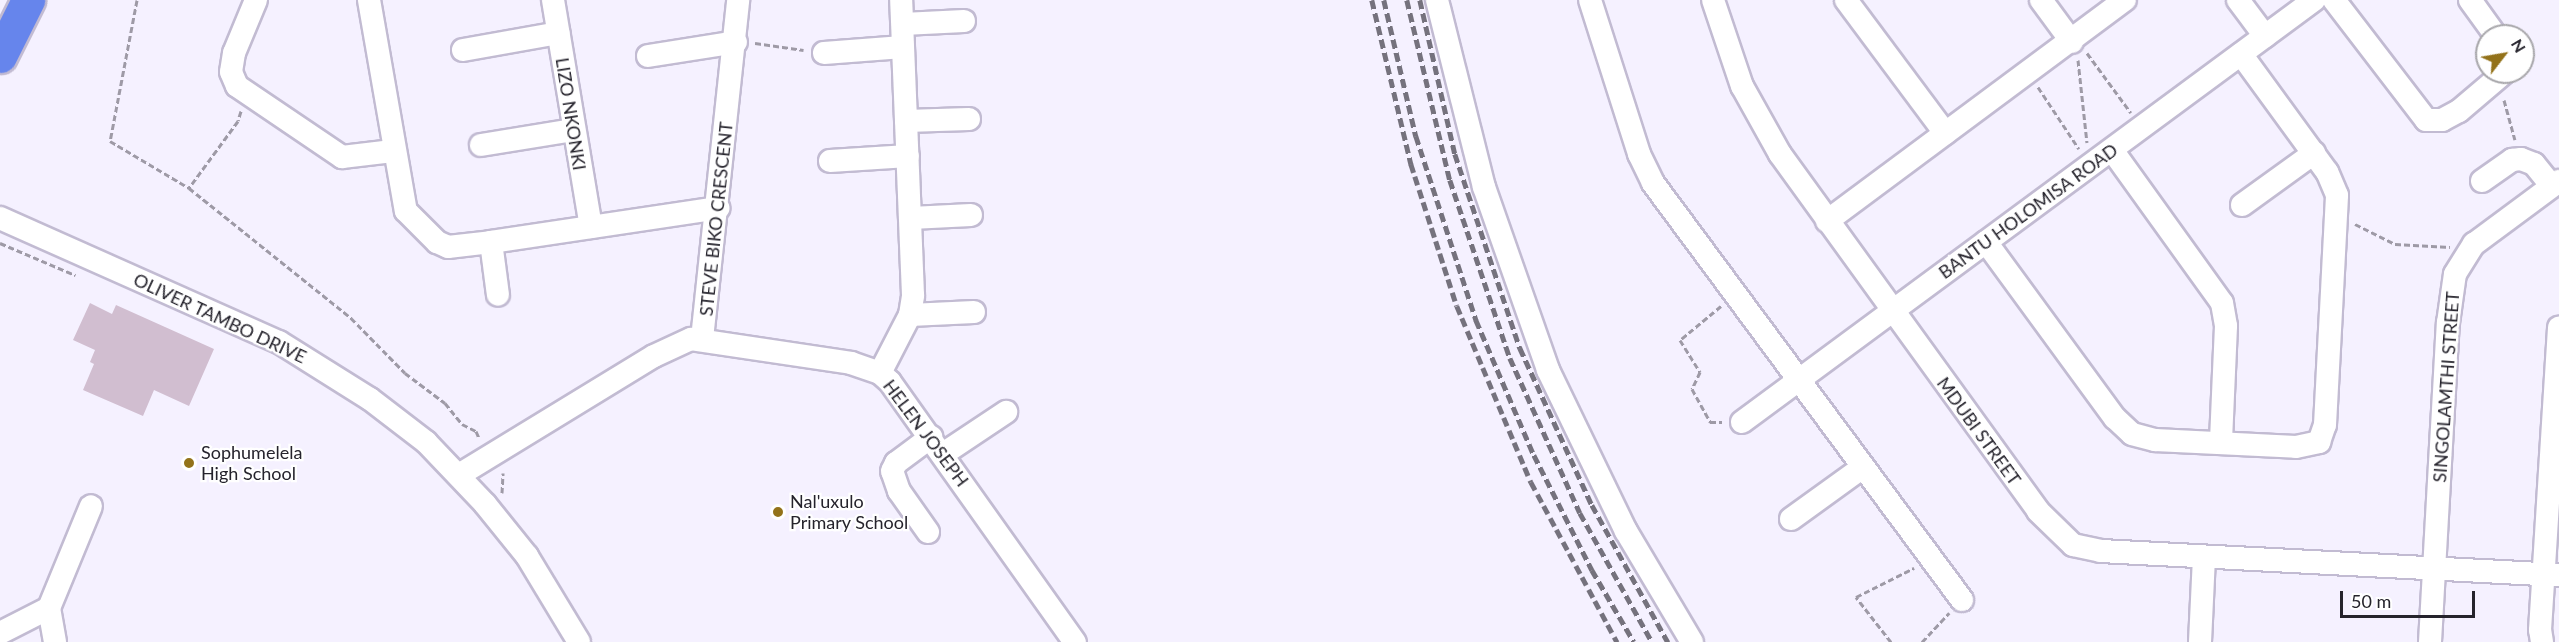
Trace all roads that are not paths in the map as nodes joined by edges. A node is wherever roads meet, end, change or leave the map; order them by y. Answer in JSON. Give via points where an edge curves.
{"nodes":[{"id":1,"x":28,"y":0,"type":"edge"},
{"id":2,"x":256,"y":0,"type":"edge"},
{"id":3,"x":369,"y":0,"type":"edge"},
{"id":4,"x":553,"y":0,"type":"edge"},
{"id":5,"x":738,"y":0,"type":"edge"},
{"id":6,"x":901,"y":0,"type":"edge"},
{"id":7,"x":1437,"y":0,"type":"edge"},
{"id":8,"x":1590,"y":0,"type":"edge"},
{"id":9,"x":1713,"y":0,"type":"edge"},
{"id":10,"x":1846,"y":0,"type":"edge"},
{"id":11,"x":2041,"y":0,"type":"edge"},
{"id":12,"x":2126,"y":0,"type":"edge"},
{"id":13,"x":2238,"y":0,"type":"edge"},
{"id":14,"x":2314,"y":0,"type":"edge"},
{"id":15,"x":2334,"y":0,"type":"edge"},
{"id":16,"x":2470,"y":0,"type":"edge"},
{"id":17,"x":964,"y":21,"type":"dead end"},
{"id":18,"x":903,"y":24,"type":"junction"},
{"id":19,"x":2487,"y":24,"type":"edge"},
{"id":20,"x":558,"y":33,"type":"junction"},
{"id":21,"x":2265,"y":36,"type":"junction"},
{"id":22,"x":2074,"y":40,"type":"junction"},
{"id":23,"x":736,"y":42,"type":"junction"},
{"id":24,"x":903,"y":46,"type":"junction"},
{"id":25,"x":463,"y":50,"type":"dead end"},
{"id":26,"x":824,"y":53,"type":"road end"},
{"id":27,"x":2241,"y":54,"type":"junction"},
{"id":28,"x":0,"y":56,"type":"edge"},
{"id":29,"x":648,"y":56,"type":"dead end"},
{"id":30,"x":2492,"y":84,"type":"edge"},
{"id":31,"x":969,"y":119,"type":"dead end"},
{"id":32,"x":906,"y":121,"type":"junction"},
{"id":33,"x":574,"y":130,"type":"junction"},
{"id":34,"x":1945,"y":133,"type":"junction"},
{"id":35,"x":481,"y":145,"type":"dead end"},
{"id":36,"x":2112,"y":150,"type":"junction"},
{"id":37,"x":393,"y":151,"type":"junction"},
{"id":38,"x":2314,"y":153,"type":"junction"},
{"id":39,"x":908,"y":156,"type":"junction"},
{"id":40,"x":830,"y":161,"type":"dead end"},
{"id":41,"x":2481,"y":181,"type":"dead end"},
{"id":42,"x":2555,"y":184,"type":"edge"},
{"id":43,"x":2242,"y":205,"type":"dead end"},
{"id":44,"x":718,"y":208,"type":"junction"},
{"id":45,"x":971,"y":215,"type":"dead end"},
{"id":46,"x":911,"y":218,"type":"junction"},
{"id":47,"x":0,"y":219,"type":"edge"},
{"id":48,"x":1827,"y":221,"type":"junction"},
{"id":49,"x":591,"y":227,"type":"junction"},
{"id":50,"x":491,"y":242,"type":"junction"},
{"id":51,"x":1986,"y":242,"type":"junction"},
{"id":52,"x":498,"y":296,"type":"dead end"},
{"id":53,"x":1892,"y":311,"type":"junction"},
{"id":54,"x":974,"y":312,"type":"dead end"},
{"id":55,"x":910,"y":315,"type":"junction"},
{"id":56,"x":2559,"y":328,"type":"edge"},
{"id":57,"x":702,"y":339,"type":"junction"},
{"id":58,"x":880,"y":373,"type":"junction"},
{"id":59,"x":2557,"y":374,"type":"edge"},
{"id":60,"x":1799,"y":379,"type":"junction"},
{"id":61,"x":1006,"y":412,"type":"dead end"},
{"id":62,"x":1742,"y":422,"type":"road end"},
{"id":63,"x":2221,"y":442,"type":"junction"},
{"id":64,"x":937,"y":446,"type":"junction"},
{"id":65,"x":1863,"y":466,"type":"junction"},
{"id":66,"x":2554,"y":471,"type":"edge"},
{"id":67,"x":459,"y":475,"type":"junction"},
{"id":68,"x":91,"y":506,"type":"dead end"},
{"id":69,"x":1791,"y":519,"type":"dead end"},
{"id":70,"x":928,"y":532,"type":"dead end"},
{"id":71,"x":2205,"y":557,"type":"junction"},
{"id":72,"x":2434,"y":568,"type":"junction"},
{"id":73,"x":2551,"y":574,"type":"edge"},
{"id":74,"x":1962,"y":600,"type":"road end"},
{"id":75,"x":49,"y":608,"type":"junction"},
{"id":76,"x":0,"y":633,"type":"edge"},
{"id":77,"x":1070,"y":640,"type":"edge"},
{"id":78,"x":55,"y":642,"type":"edge"},
{"id":79,"x":579,"y":642,"type":"edge"},
{"id":80,"x":1692,"y":642,"type":"edge"},
{"id":81,"x":2200,"y":642,"type":"edge"},
{"id":82,"x":2430,"y":642,"type":"edge"},
{"id":83,"x":2542,"y":642,"type":"edge"}],
"edges":[{"from":1,"to":28,"type":"highway"},
{"from":2,"to":37,"type":"street","via":[[231,72],[246,95],[342,158]]},
{"from":3,"to":37,"type":"street"},
{"from":4,"to":20,"type":"street","name":"LIZO NKONKI"},
{"from":5,"to":23,"type":"street","name":"STEVE BIKO CRESCENT"},
{"from":6,"to":18,"type":"street"},
{"from":7,"to":80,"type":"street","via":[[1484,188],[1548,370],[1626,531]]},
{"from":8,"to":60,"type":"street","via":[[1645,170]]},
{"from":9,"to":48,"type":"street","name":"MDUBI STREET","via":[[1752,108]]},
{"from":10,"to":34,"type":"street"},
{"from":11,"to":22,"type":"street"},
{"from":12,"to":22,"type":"street"},
{"from":13,"to":21,"type":"street"},
{"from":14,"to":21,"type":"street","name":"BANTU HOLOMISA ROAD"},
{"from":15,"to":30,"type":"street","via":[[2426,120],[2450,117]]},
{"from":16,"to":19,"type":"street"},
{"from":17,"to":18,"type":"street"},
{"from":18,"to":24,"type":"street"},
{"from":20,"to":25,"type":"street"},
{"from":20,"to":33,"type":"street","name":"LIZO NKONKI"},
{"from":21,"to":27,"type":"street","name":"BANTU HOLOMISA ROAD"},
{"from":22,"to":34,"type":"street"},
{"from":23,"to":29,"type":"street"},
{"from":23,"to":44,"type":"street","name":"STEVE BIKO CRESCENT"},
{"from":24,"to":26,"type":"street"},
{"from":24,"to":32,"type":"street"},
{"from":27,"to":36,"type":"street","name":"BANTU HOLOMISA ROAD"},
{"from":27,"to":38,"type":"street"},
{"from":31,"to":32,"type":"street"},
{"from":32,"to":39,"type":"street"},
{"from":33,"to":35,"type":"street"},
{"from":33,"to":49,"type":"street","name":"LIZO NKONKI"},
{"from":34,"to":48,"type":"street"},
{"from":36,"to":51,"type":"street","name":"BANTU HOLOMISA ROAD"},
{"from":36,"to":63,"type":"street","via":[[2222,303],[2226,326]]},
{"from":37,"to":50,"type":"street","via":[[411,219],[448,247]]},
{"from":38,"to":43,"type":"street"},
{"from":38,"to":63,"type":"street","via":[[2334,185],[2338,206],[2323,436],[2312,446]]},
{"from":39,"to":40,"type":"street"},
{"from":39,"to":46,"type":"street"},
{"from":41,"to":42,"type":"street","via":[[2512,160],[2521,159],[2534,164]]},
{"from":42,"to":72,"type":"street","name":"SINGOLAMTHI STREET","via":[[2474,244],[2455,274],[2448,323]]},
{"from":44,"to":49,"type":"street"},
{"from":44,"to":57,"type":"street","name":"STEVE BIKO CRESCENT"},
{"from":45,"to":46,"type":"street"},
{"from":46,"to":55,"type":"street"},
{"from":47,"to":67,"type":"street","name":"OLIVER TAMBO DRIVE","via":[[279,342],[370,399],[426,442]]},
{"from":48,"to":53,"type":"street","name":"MDUBI STREET"},
{"from":49,"to":50,"type":"street"},
{"from":50,"to":52,"type":"street"},
{"from":51,"to":53,"type":"street","name":"BANTU HOLOMISA ROAD"},
{"from":51,"to":63,"type":"street","via":[[2124,427],[2140,438]]},
{"from":53,"to":60,"type":"street","name":"BANTU HOLOMISA ROAD"},
{"from":53,"to":71,"type":"street","name":"MDUBI STREET","via":[[2038,511],[2064,538],[2084,549]]},
{"from":54,"to":55,"type":"street"},
{"from":55,"to":58,"type":"street"},
{"from":56,"to":59,"type":"street"},
{"from":57,"to":58,"type":"street","name":"HELEN JOSEPH","via":[[851,363]]},
{"from":57,"to":67,"type":"street","name":"STEVE BIKO CRESCENT","via":[[691,339],[654,356]]},
{"from":58,"to":64,"type":"street","name":"HELEN JOSEPH"},
{"from":59,"to":66,"type":"street"},
{"from":60,"to":62,"type":"street","name":"BANTU HOLOMISA ROAD"},
{"from":60,"to":65,"type":"street"},
{"from":61,"to":64,"type":"street"},
{"from":64,"to":70,"type":"street","via":[[896,462],[892,471],[899,491]]},
{"from":64,"to":77,"type":"street","name":"HELEN JOSEPH"},
{"from":65,"to":69,"type":"street"},
{"from":65,"to":74,"type":"street"},
{"from":66,"to":73,"type":"street"},
{"from":67,"to":79,"type":"street","name":"OLIVER TAMBO DRIVE","via":[[526,556]]},
{"from":68,"to":75,"type":"street"},
{"from":71,"to":72,"type":"street","name":"MDUBI STREET"},
{"from":71,"to":81,"type":"street"},
{"from":72,"to":73,"type":"street","name":"MDUBI STREET"},
{"from":72,"to":82,"type":"street","name":"SINGOLAMTHI STREET"},
{"from":73,"to":83,"type":"street"},
{"from":75,"to":76,"type":"street"},
{"from":75,"to":78,"type":"street"}]}
